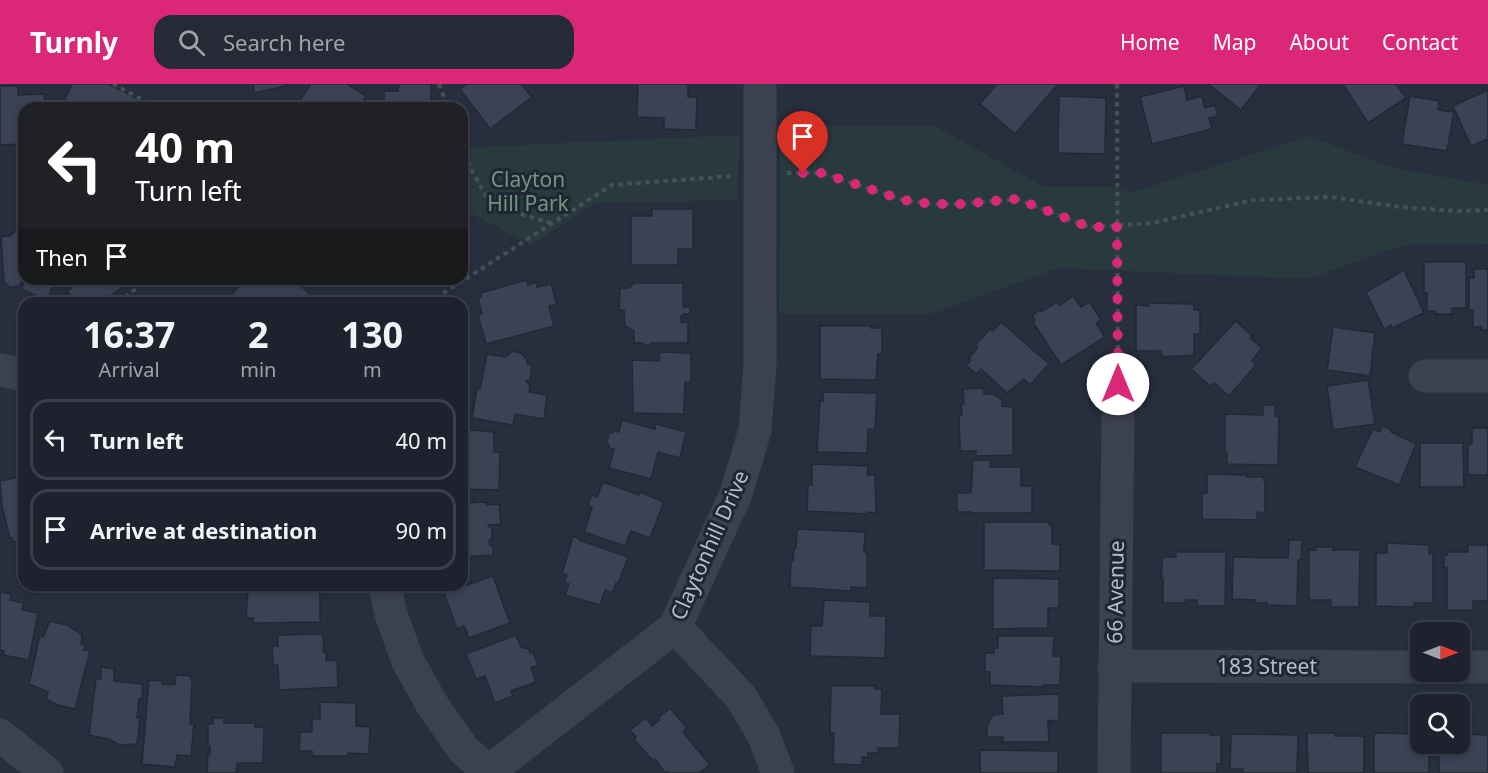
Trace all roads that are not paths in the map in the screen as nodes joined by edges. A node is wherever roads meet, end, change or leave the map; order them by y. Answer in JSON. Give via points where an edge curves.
{"nodes":[{"id":1,"x":760,"y":84,"type":"edge"},
{"id":2,"x":0,"y":370,"type":"edge"},
{"id":3,"x":18,"y":374,"type":"edge"},
{"id":4,"x":1425,"y":376,"type":"dead end"},
{"id":5,"x":1488,"y":376,"type":"edge"},
{"id":6,"x":1118,"y":398,"type":"road end"},
{"id":7,"x":386,"y":591,"type":"edge"},
{"id":8,"x":675,"y":627,"type":"junction"},
{"id":9,"x":1114,"y":666,"type":"junction"},
{"id":10,"x":1410,"y":666,"type":"edge"},
{"id":11,"x":1470,"y":667,"type":"edge"},
{"id":12,"x":1488,"y":667,"type":"edge"},
{"id":13,"x":0,"y":735,"type":"edge"},
{"id":14,"x":47,"y":773,"type":"edge"},
{"id":15,"x":487,"y":773,"type":"edge"},
{"id":16,"x":778,"y":773,"type":"edge"},
{"id":17,"x":1114,"y":773,"type":"edge"}],
"edges":[{"from":1,"to":8,"type":"street","name":"Claytonhill Drive","via":[[760,363],[755,430],[736,494]]},
{"from":2,"to":3,"type":"street"},
{"from":4,"to":5,"type":"street"},
{"from":6,"to":9,"type":"street","name":"66 Avenue"},
{"from":7,"to":15,"type":"street","via":[[407,659],[431,703],[463,749]]},
{"from":8,"to":15,"type":"street","name":"Claytonhill Drive"},
{"from":8,"to":16,"type":"street","via":[[741,697],[764,736]]},
{"from":9,"to":10,"type":"street","name":"183 Street"},
{"from":9,"to":17,"type":"street","name":"66 Avenue"},
{"from":11,"to":12,"type":"street"},
{"from":13,"to":14,"type":"street"}]}
